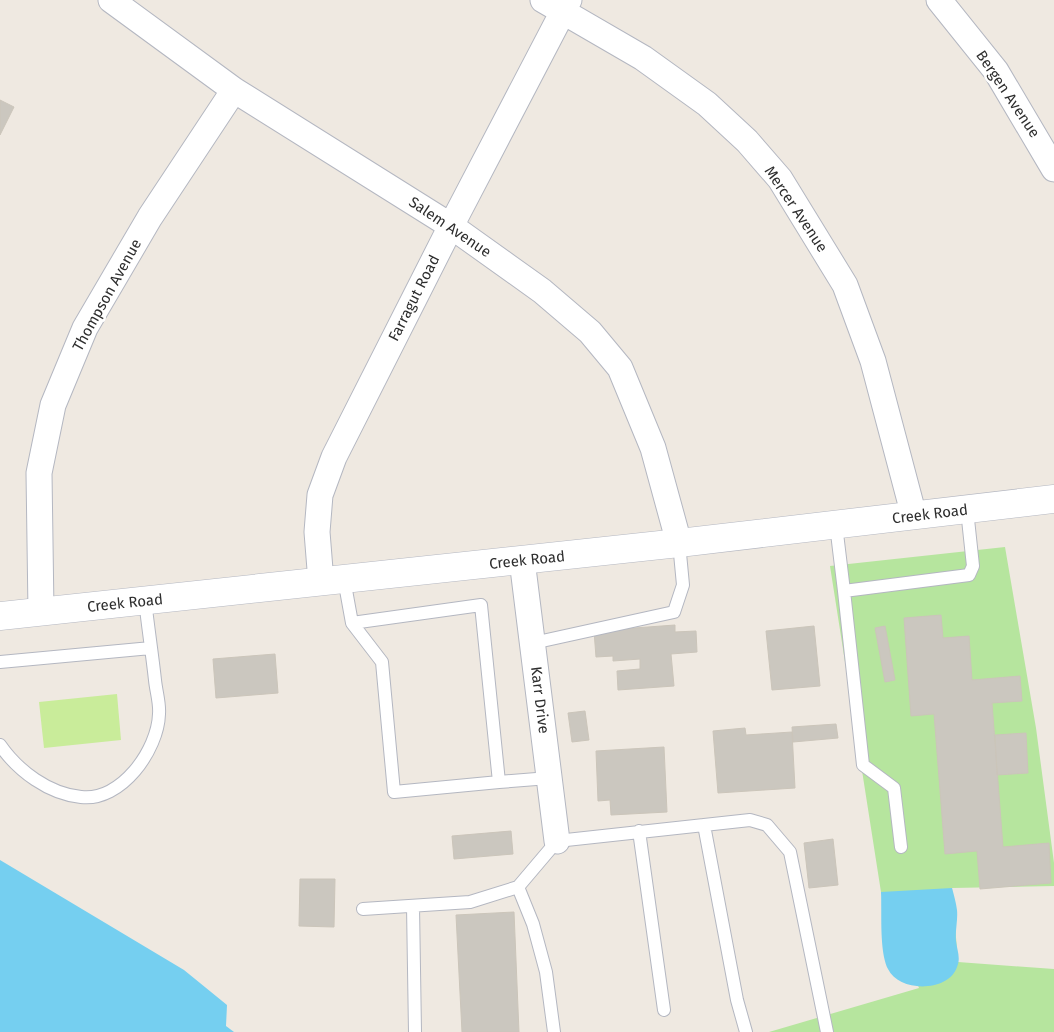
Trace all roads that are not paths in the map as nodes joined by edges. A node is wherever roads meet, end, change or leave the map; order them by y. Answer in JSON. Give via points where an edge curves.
{"nodes":[{"id":1,"x":111,"y":0,"type":"edge"},
{"id":2,"x":939,"y":0,"type":"edge"},
{"id":3,"x":559,"y":4,"type":"edge"},
{"id":4,"x":234,"y":90,"type":"junction"},
{"id":5,"x":1054,"y":169,"type":"edge"},
{"id":6,"x":451,"y":226,"type":"junction"},
{"id":7,"x":1054,"y":499,"type":"edge"},
{"id":8,"x":967,"y":510,"type":"junction"},
{"id":9,"x":914,"y":516,"type":"junction"},
{"id":10,"x":836,"y":525,"type":"junction"},
{"id":11,"x":679,"y":543,"type":"junction"},
{"id":12,"x":522,"y":560,"type":"junction"},
{"id":13,"x":332,"y":581,"type":"junction"},
{"id":14,"x":844,"y":591,"type":"junction"},
{"id":15,"x":145,"y":600,"type":"junction"},
{"id":16,"x":41,"y":612,"type":"junction"},
{"id":17,"x":0,"y":616,"type":"edge"},
{"id":18,"x":352,"y":623,"type":"junction"},
{"id":19,"x":533,"y":643,"type":"junction"},
{"id":20,"x":151,"y":648,"type":"junction"},
{"id":21,"x":0,"y":662,"type":"edge"},
{"id":22,"x":0,"y":745,"type":"edge"},
{"id":23,"x":550,"y":778,"type":"junction"},
{"id":24,"x":499,"y":782,"type":"junction"},
{"id":25,"x":704,"y":824,"type":"junction"},
{"id":26,"x":639,"y":831,"type":"junction"},
{"id":27,"x":558,"y":841,"type":"junction"},
{"id":28,"x":901,"y":846,"type":"dead end"},
{"id":29,"x":518,"y":887,"type":"junction"},
{"id":30,"x":413,"y":906,"type":"junction"},
{"id":31,"x":363,"y":909,"type":"dead end"},
{"id":32,"x":664,"y":1010,"type":"dead end"},
{"id":33,"x":416,"y":1032,"type":"edge"},
{"id":34,"x":554,"y":1032,"type":"edge"},
{"id":35,"x":746,"y":1032,"type":"edge"},
{"id":36,"x":827,"y":1032,"type":"edge"}],
"edges":[{"from":1,"to":4,"type":"street","name":"Salem Avenue"},
{"from":2,"to":5,"type":"street","name":"Bergen Avenue","via":[[996,71]]},
{"from":3,"to":6,"type":"street","name":"Farragut Road"},
{"from":3,"to":9,"type":"street","name":"Mercer Avenue","via":[[707,104],[747,141],[780,179],[845,285],[873,361]]},
{"from":4,"to":6,"type":"street","name":"Salem Avenue"},
{"from":4,"to":16,"type":"street","name":"Thompson Avenue","via":[[150,217],[85,328],[53,405],[39,473]]},
{"from":6,"to":11,"type":"street","name":"Salem Avenue","via":[[542,291],[590,332],[620,368],[653,448]]},
{"from":6,"to":13,"type":"street","name":"Farragut Road","via":[[334,457],[320,495],[317,532]]},
{"from":7,"to":8,"type":"street","name":"Creek Road"},
{"from":8,"to":9,"type":"street","name":"Creek Road"},
{"from":8,"to":14,"type":"lane","via":[[973,566],[969,575]]},
{"from":9,"to":10,"type":"street","name":"Creek Road"},
{"from":10,"to":11,"type":"street","name":"Creek Road"},
{"from":10,"to":14,"type":"lane"},
{"from":11,"to":12,"type":"street","name":"Creek Road"},
{"from":11,"to":19,"type":"lane","via":[[683,585],[674,612]]},
{"from":12,"to":13,"type":"street","name":"Creek Road"},
{"from":12,"to":19,"type":"street","name":"Karr Drive"},
{"from":13,"to":15,"type":"street","name":"Creek Road"},
{"from":13,"to":18,"type":"lane"},
{"from":14,"to":28,"type":"lane","via":[[863,765],[894,788]]},
{"from":15,"to":16,"type":"street","name":"Creek Road"},
{"from":15,"to":20,"type":"lane"},
{"from":16,"to":17,"type":"street","name":"Creek Road"},
{"from":18,"to":24,"type":"lane","via":[[382,662],[394,792]]},
{"from":18,"to":24,"type":"lane","via":[[482,606]]},
{"from":19,"to":23,"type":"street","name":"Karr Drive"},
{"from":20,"to":21,"type":"lane"},
{"from":20,"to":22,"type":"lane","via":[[159,714],[155,737],[143,762],[108,793],[82,798],[41,784],[12,761]]},
{"from":23,"to":24,"type":"lane"},
{"from":23,"to":27,"type":"street","name":"Karr Drive"},
{"from":25,"to":26,"type":"lane"},
{"from":25,"to":35,"type":"lane"},
{"from":25,"to":36,"type":"lane","via":[[750,820],[768,826],[790,852]]},
{"from":26,"to":27,"type":"lane"},
{"from":26,"to":32,"type":"lane"},
{"from":27,"to":29,"type":"lane"},
{"from":29,"to":30,"type":"lane","via":[[470,902]]},
{"from":29,"to":34,"type":"lane","via":[[533,924],[546,972]]},
{"from":30,"to":31,"type":"lane"},
{"from":30,"to":33,"type":"lane"}]}
